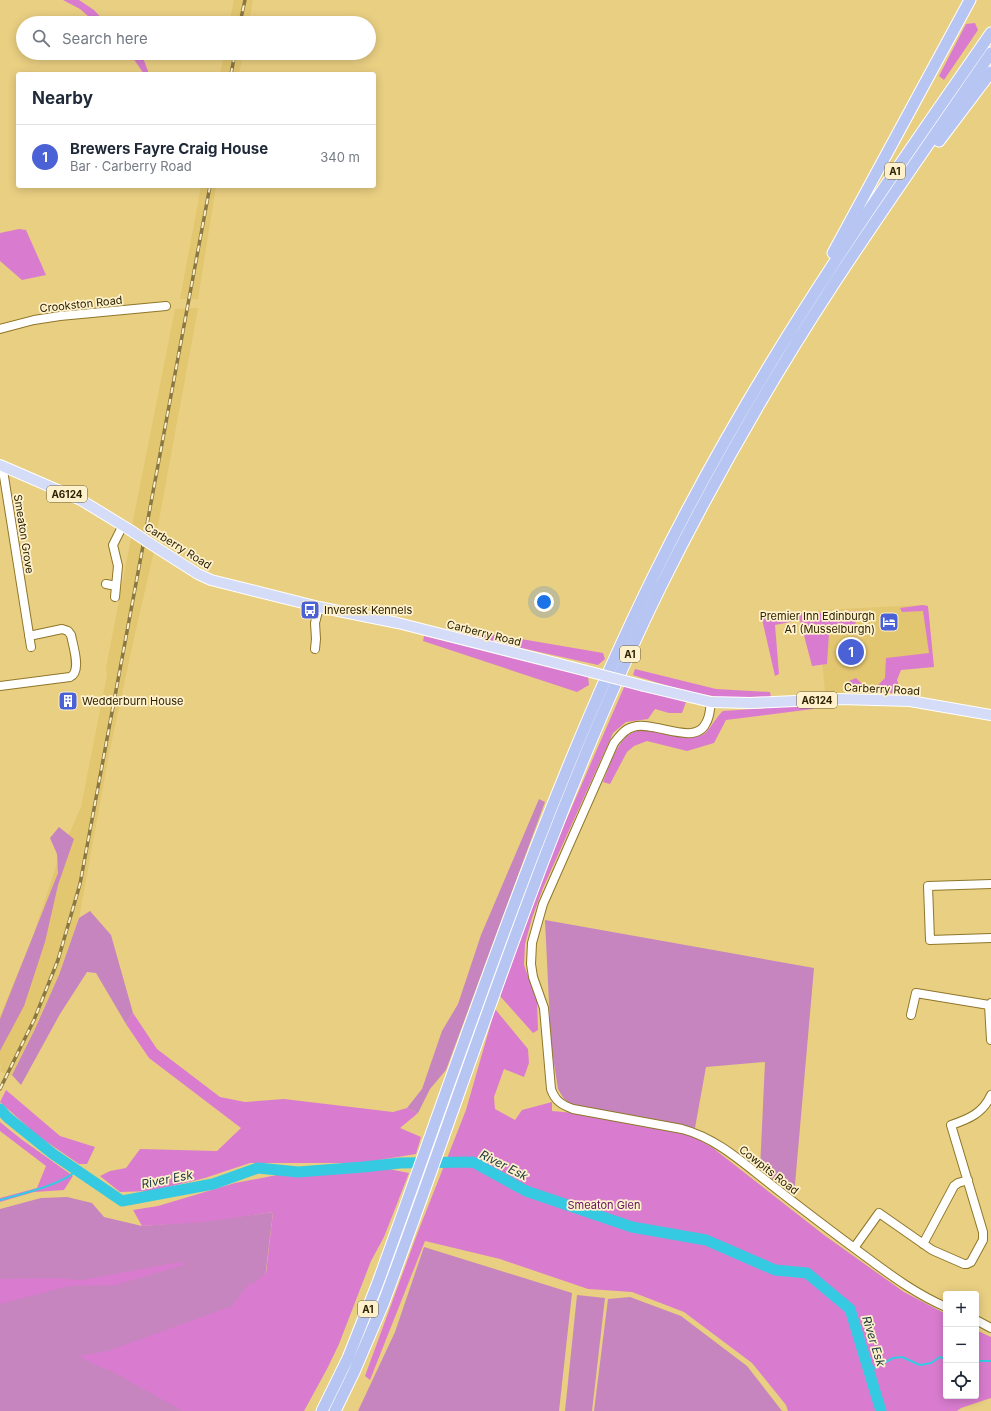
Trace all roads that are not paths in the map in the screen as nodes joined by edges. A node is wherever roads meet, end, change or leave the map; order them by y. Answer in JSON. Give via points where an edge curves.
{"nodes":[{"id":1,"x":970,"y":0,"type":"edge"},
{"id":2,"x":991,"y":33,"type":"edge"},
{"id":3,"x":991,"y":53,"type":"edge"},
{"id":4,"x":991,"y":72,"type":"edge"},
{"id":5,"x":873,"y":224,"type":"junction"},
{"id":6,"x":166,"y":306,"type":"dead end"},
{"id":7,"x":802,"y":312,"type":"junction"},
{"id":8,"x":0,"y":329,"type":"edge"},
{"id":9,"x":2,"y":466,"type":"edge"},
{"id":10,"x":126,"y":528,"type":"junction"},
{"id":11,"x":106,"y":584,"type":"dead end"},
{"id":12,"x":116,"y":586,"type":"junction"},
{"id":13,"x":115,"y":597,"type":"dead end"},
{"id":14,"x":319,"y":607,"type":"junction"},
{"id":15,"x":29,"y":636,"type":"junction"},
{"id":16,"x":31,"y":647,"type":"dead end"},
{"id":17,"x":315,"y":649,"type":"dead end"},
{"id":18,"x":0,"y":686,"type":"edge"},
{"id":19,"x":711,"y":702,"type":"junction"},
{"id":20,"x":991,"y":715,"type":"edge"},
{"id":21,"x":991,"y":884,"type":"edge"},
{"id":22,"x":991,"y":938,"type":"edge"},
{"id":23,"x":990,"y":1004,"type":"edge"},
{"id":24,"x":911,"y":1015,"type":"dead end"},
{"id":25,"x":991,"y":1040,"type":"edge"},
{"id":26,"x":991,"y":1095,"type":"edge"},
{"id":27,"x":968,"y":1180,"type":"junction"},
{"id":28,"x":923,"y":1244,"type":"junction"},
{"id":29,"x":854,"y":1248,"type":"junction"},
{"id":30,"x":943,"y":1306,"type":"edge"},
{"id":31,"x":979,"y":1322,"type":"edge"},
{"id":32,"x":991,"y":1328,"type":"edge"},
{"id":33,"x":322,"y":1411,"type":"edge"},
{"id":34,"x":335,"y":1411,"type":"edge"}],
"edges":[{"from":1,"to":7,"type":"highway"},
{"from":2,"to":7,"type":"highway","number":"A1","via":[[870,208]]},
{"from":3,"to":5,"type":"highway","number":"A1"},
{"from":4,"to":5,"type":"highway","via":[[906,186]]},
{"from":5,"to":34,"type":"highway","number":"A1","via":[[756,410],[654,602],[608,701],[518,927],[375,1323]]},
{"from":6,"to":8,"type":"street","name":"Crookston Road","via":[[60,316]]},
{"from":7,"to":33,"type":"highway","number":"A1","via":[[699,489],[653,577],[596,700],[540,835],[357,1337]]},
{"from":9,"to":10,"type":"main road","name":"Carberry Road","number":"A6124","via":[[75,497]]},
{"from":9,"to":15,"type":"street","name":"Smeaton Grove"},
{"from":10,"to":12,"type":"street","via":[[113,545],[118,566]]},
{"from":10,"to":14,"type":"main road","name":"Carberry Road","number":"A6124","bridge":true,"via":[[211,580]]},
{"from":11,"to":12,"type":"street"},
{"from":12,"to":13,"type":"street"},
{"from":14,"to":17,"type":"street"},
{"from":14,"to":19,"type":"main road","name":"Carberry Road","number":"A6124","bridge":true,"via":[[412,627]]},
{"from":15,"to":16,"type":"street","name":"Smeaton Grove"},
{"from":15,"to":18,"type":"street","via":[[68,631],[76,667],[74,674],[70,677]]},
{"from":19,"to":20,"type":"main road","name":"Carberry Road","number":"A6124","via":[[840,699],[910,701]]},
{"from":19,"to":29,"type":"street","name":"Cowpits Road","via":[[706,723],[698,732],[691,734],[640,725],[624,731],[614,743],[544,904],[532,943],[531,964],[544,1008],[551,1089],[557,1101],[573,1109],[682,1128],[708,1138]]},
{"from":21,"to":22,"type":"street","via":[[928,886],[930,940]]},
{"from":23,"to":24,"type":"street","via":[[916,993]]},
{"from":23,"to":25,"type":"street"},
{"from":26,"to":27,"type":"street","via":[[977,1114],[951,1125]]},
{"from":27,"to":28,"type":"street","via":[[954,1186]]},
{"from":27,"to":28,"type":"street","via":[[983,1236],[973,1259],[964,1264]]},
{"from":28,"to":29,"type":"street","via":[[879,1213]]},
{"from":29,"to":30,"type":"street","name":"Cowpits Road","via":[[891,1275]]},
{"from":31,"to":32,"type":"street"}]}
